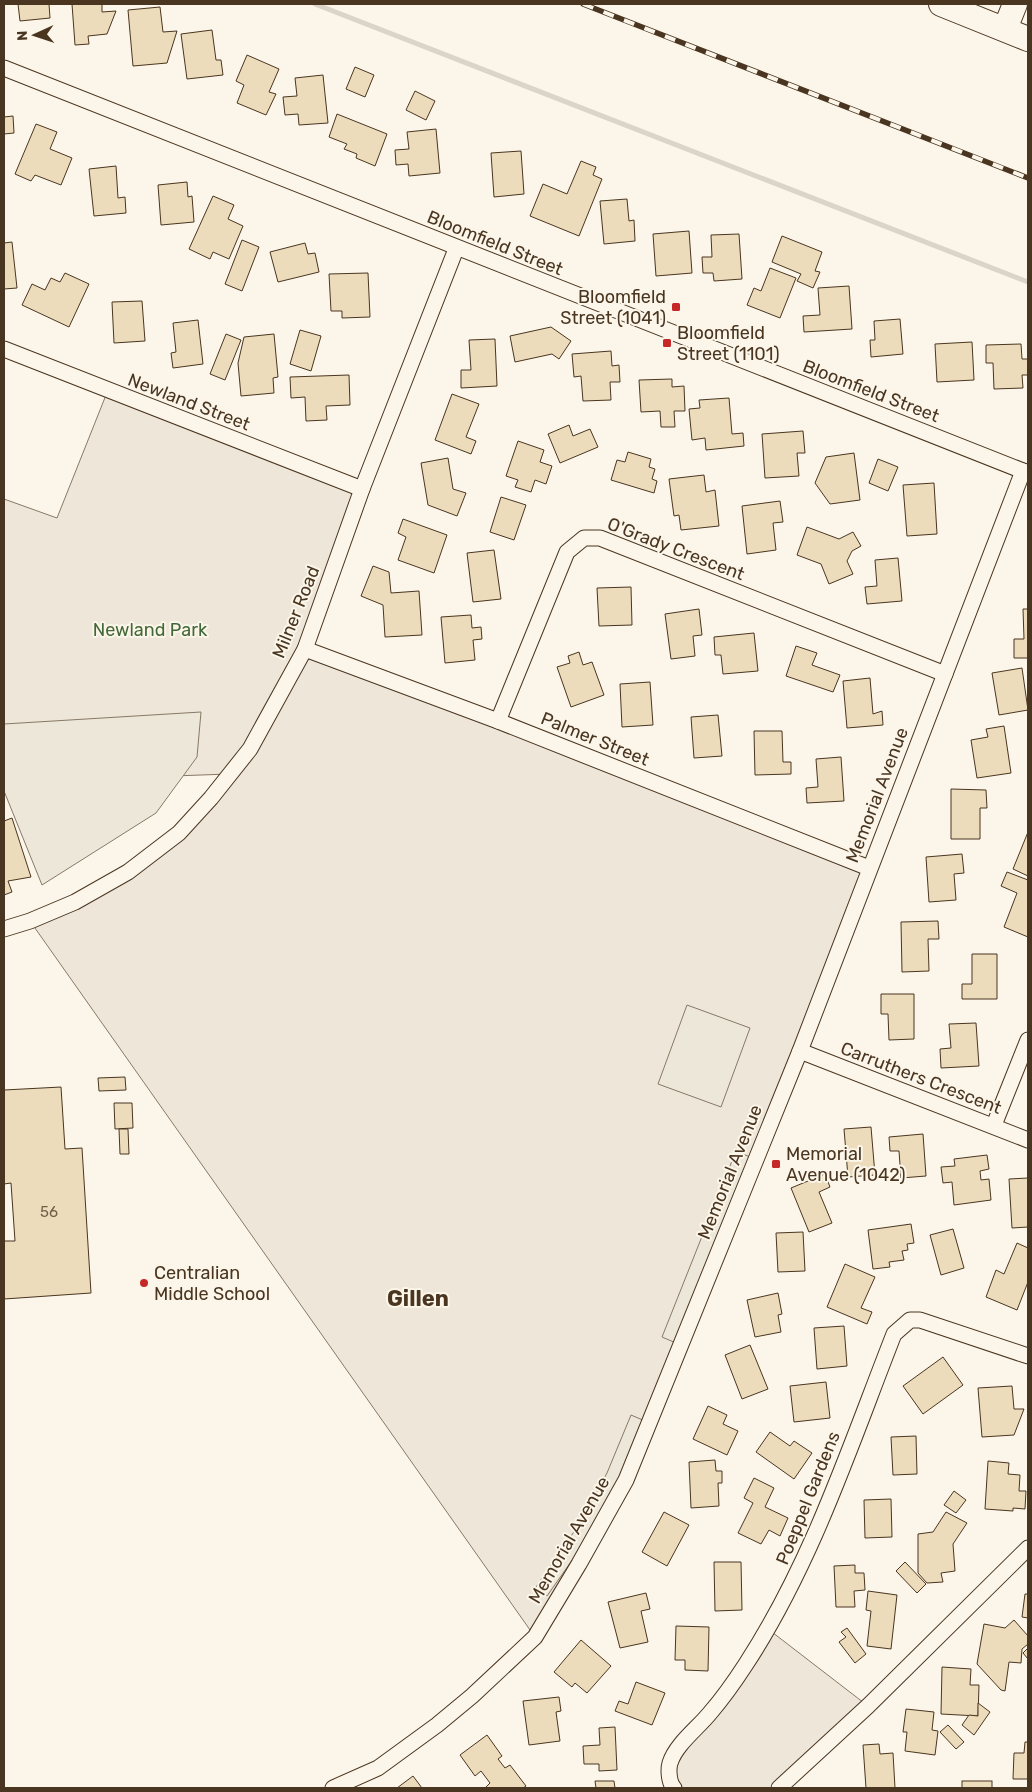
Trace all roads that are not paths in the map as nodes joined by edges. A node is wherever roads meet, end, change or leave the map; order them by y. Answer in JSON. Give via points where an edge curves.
{"nodes":[{"id":1,"x":941,"y":4,"type":"edge"},
{"id":2,"x":1015,"y":4,"type":"edge"},
{"id":3,"x":1005,"y":29,"type":"junction"},
{"id":4,"x":1028,"y":39,"type":"edge"},
{"id":5,"x":4,"y":68,"type":"edge"},
{"id":6,"x":456,"y":249,"type":"junction"},
{"id":7,"x":4,"y":349,"type":"edge"},
{"id":8,"x":1026,"y":472,"type":"edge"},
{"id":9,"x":362,"y":489,"type":"junction"},
{"id":10,"x":305,"y":649,"type":"junction"},
{"id":11,"x":945,"y":674,"type":"junction"},
{"id":12,"x":498,"y":721,"type":"junction"},
{"id":13,"x":869,"y":868,"type":"junction"},
{"id":14,"x":4,"y":929,"type":"edge"},
{"id":15,"x":1028,"y":1040,"type":"edge"},
{"id":16,"x":800,"y":1051,"type":"junction"},
{"id":17,"x":994,"y":1126,"type":"junction"},
{"id":18,"x":1028,"y":1140,"type":"edge"},
{"id":19,"x":1028,"y":1356,"type":"edge"},
{"id":20,"x":1028,"y":1548,"type":"edge"},
{"id":21,"x":333,"y":1788,"type":"edge"},
{"id":22,"x":674,"y":1788,"type":"edge"},
{"id":23,"x":779,"y":1788,"type":"edge"}],
"edges":[{"from":1,"to":3,"type":"highway"},
{"from":2,"to":3,"type":"highway"},
{"from":3,"to":4,"type":"highway"},
{"from":5,"to":6,"type":"street","name":"Bloomfield Street"},
{"from":6,"to":8,"type":"street","name":"Bloomfield Street"},
{"from":6,"to":9,"type":"street","name":"Milner Road"},
{"from":7,"to":9,"type":"street","name":"Newland Street"},
{"from":8,"to":11,"type":"street","name":"Memorial Avenue"},
{"from":9,"to":10,"type":"street","name":"Milner Road"},
{"from":10,"to":12,"type":"street","name":"Palmer Street"},
{"from":10,"to":14,"type":"street","name":"Milner Road","via":[[250,749],[179,833],[128,872],[75,902]]},
{"from":11,"to":12,"type":"street","name":"O'Grady Crescent","via":[[600,538],[584,538],[568,552]]},
{"from":11,"to":13,"type":"street","name":"Memorial Avenue"},
{"from":12,"to":13,"type":"street","name":"Palmer Street"},
{"from":13,"to":16,"type":"street","name":"Memorial Avenue"},
{"from":15,"to":17,"type":"street"},
{"from":16,"to":17,"type":"street","name":"Carruthers Crescent"},
{"from":16,"to":21,"type":"street","name":"Memorial Avenue","via":[[626,1480],[535,1637],[437,1725],[378,1768]]},
{"from":17,"to":18,"type":"street","name":"Carruthers Crescent"},
{"from":19,"to":22,"type":"street","name":"Poeppel Gardens","via":[[920,1320],[910,1320],[894,1334],[806,1556],[744,1667],[675,1754],[669,1765]]},
{"from":20,"to":23,"type":"street","via":[[868,1706]]}]}
